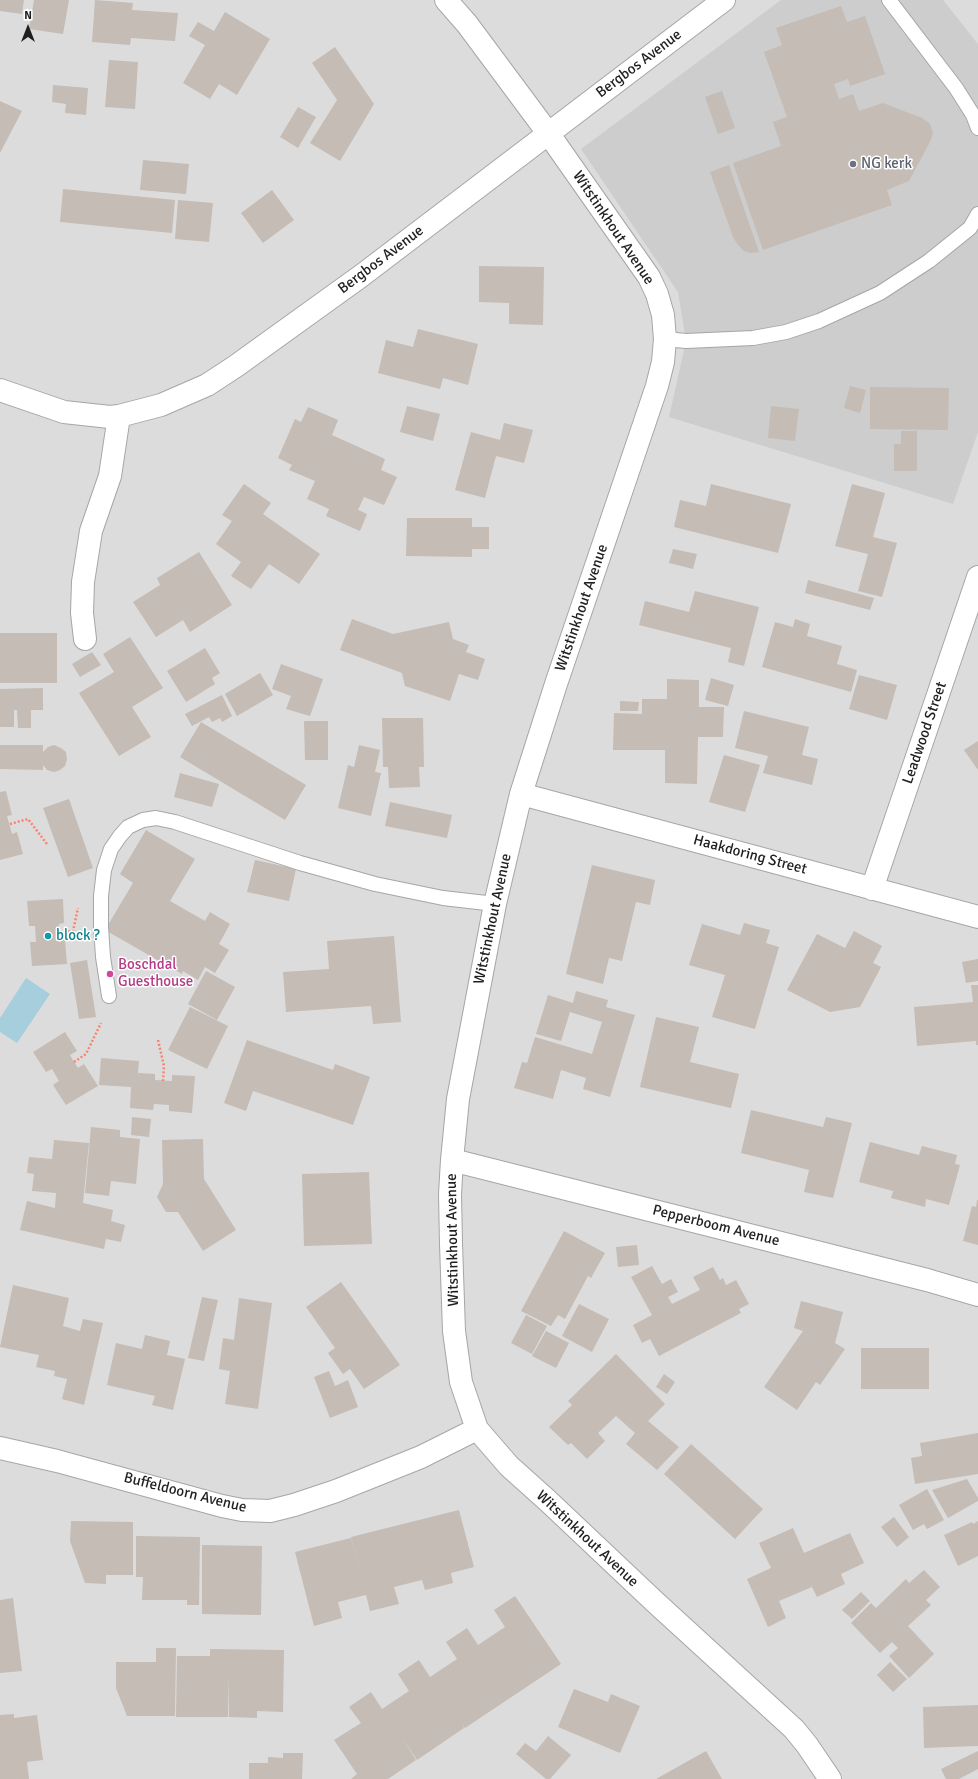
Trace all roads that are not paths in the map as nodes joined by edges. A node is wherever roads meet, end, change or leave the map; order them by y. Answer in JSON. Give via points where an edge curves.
{"nodes":[{"id":1,"x":446,"y":0,"type":"edge"},
{"id":2,"x":724,"y":0,"type":"edge"},
{"id":3,"x":889,"y":0,"type":"edge"},
{"id":4,"x":978,"y":128,"type":"edge"},
{"id":5,"x":548,"y":133,"type":"junction"},
{"id":6,"x":978,"y":214,"type":"edge"},
{"id":7,"x":665,"y":339,"type":"junction"},
{"id":8,"x":0,"y":390,"type":"edge"},
{"id":9,"x":119,"y":416,"type":"junction"},
{"id":10,"x":978,"y":577,"type":"edge"},
{"id":11,"x":85,"y":639,"type":"dead end"},
{"id":12,"x":521,"y":794,"type":"junction"},
{"id":13,"x":872,"y":889,"type":"junction"},
{"id":14,"x":495,"y":904,"type":"junction"},
{"id":15,"x":978,"y":917,"type":"edge"},
{"id":16,"x":109,"y":996,"type":"dead end"},
{"id":17,"x":452,"y":1160,"type":"junction"},
{"id":18,"x":978,"y":1295,"type":"edge"},
{"id":19,"x":477,"y":1429,"type":"junction"},
{"id":20,"x":0,"y":1448,"type":"edge"},
{"id":21,"x":830,"y":1779,"type":"edge"}],
"edges":[{"from":1,"to":5,"type":"street","name":"Witstinkhout Avenue","via":[[467,24]]},
{"from":2,"to":5,"type":"street","name":"Bergbos Avenue"},
{"from":3,"to":4,"type":"lane","via":[[956,88]]},
{"from":5,"to":7,"type":"street","name":"Witstinkhout Avenue","via":[[649,277],[663,315]]},
{"from":5,"to":9,"type":"street","name":"Bergbos Avenue","via":[[361,276],[230,370],[207,385],[161,405]]},
{"from":6,"to":7,"type":"lane","via":[[970,228],[929,261],[880,293],[819,321],[786,332],[753,338],[686,341]]},
{"from":7,"to":12,"type":"street","name":"Witstinkhout Avenue","via":[[657,386]]},
{"from":8,"to":9,"type":"street","name":"Bergbos Avenue","via":[[64,412]]},
{"from":9,"to":11,"type":"street","via":[[110,476],[91,531],[83,582],[82,613]]},
{"from":10,"to":13,"type":"street","name":"Leadwood Street"},
{"from":12,"to":13,"type":"street","name":"Haakdoring Street"},
{"from":12,"to":14,"type":"street","name":"Witstinkhout Avenue"},
{"from":13,"to":15,"type":"street","name":"Haakdoring Street"},
{"from":14,"to":16,"type":"lane","via":[[443,898],[338,874],[175,822],[149,818],[128,827],[111,849],[104,870],[101,927]]},
{"from":14,"to":17,"type":"street","name":"Witstinkhout Avenue","via":[[458,1099]]},
{"from":17,"to":18,"type":"street","name":"Pepperboom Avenue"},
{"from":17,"to":19,"type":"street","name":"Witstinkhout Avenue","via":[[454,1331],[461,1382]]},
{"from":19,"to":20,"type":"street","name":"Buffeldoorn Avenue","via":[[421,1457],[336,1491],[270,1510],[242,1510],[222,1506],[56,1460]]},
{"from":19,"to":21,"type":"street","name":"Witstinkhout Avenue","via":[[509,1466],[794,1730]]}]}
